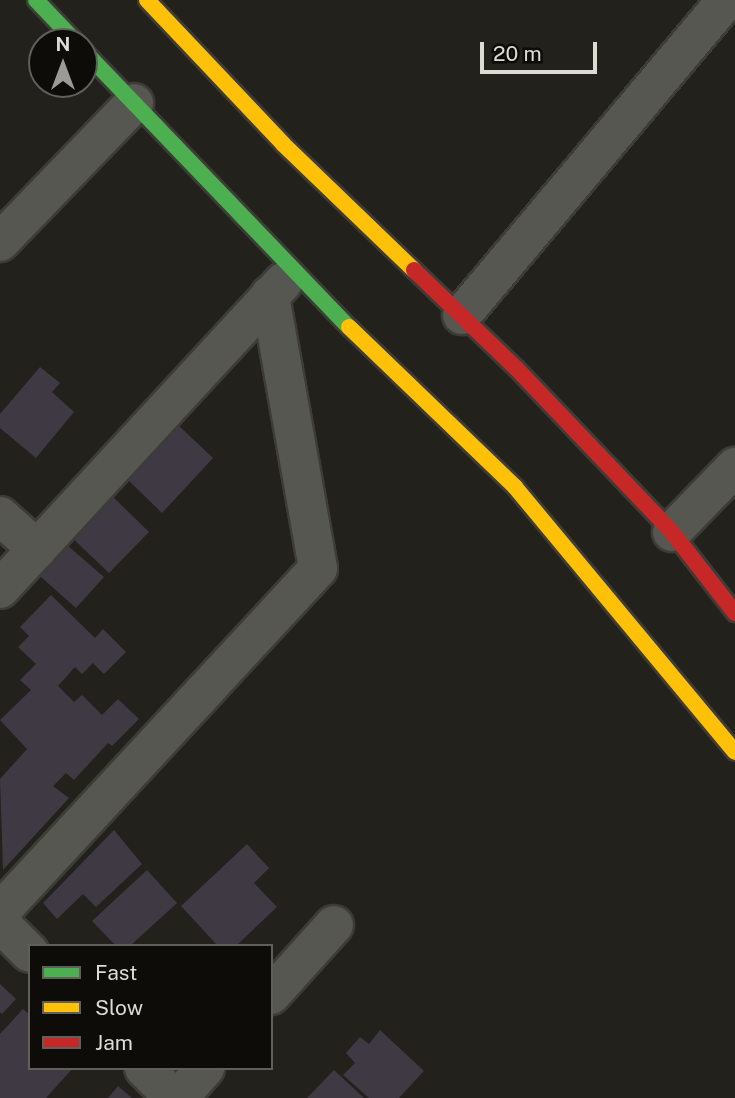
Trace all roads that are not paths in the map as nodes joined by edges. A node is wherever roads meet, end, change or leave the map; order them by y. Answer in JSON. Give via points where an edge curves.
{"nodes":[{"id":1,"x":36,"y":0,"type":"edge"},
{"id":2,"x":147,"y":0,"type":"edge"},
{"id":3,"x":726,"y":0,"type":"edge"},
{"id":4,"x":63,"y":28,"type":"edge"},
{"id":5,"x":98,"y":66,"type":"edge"},
{"id":6,"x":134,"y":103,"type":"junction"},
{"id":7,"x":0,"y":242,"type":"edge"},
{"id":8,"x":282,"y":282,"type":"junction"},
{"id":9,"x":462,"y":315,"type":"junction"},
{"id":10,"x":735,"y":467,"type":"edge"},
{"id":11,"x":0,"y":516,"type":"edge"},
{"id":12,"x":672,"y":532,"type":"junction"},
{"id":13,"x":37,"y":550,"type":"junction"},
{"id":14,"x":0,"y":589,"type":"edge"},
{"id":15,"x":735,"y":613,"type":"edge"},
{"id":16,"x":735,"y":752,"type":"edge"},
{"id":17,"x":0,"y":912,"type":"edge"},
{"id":18,"x":0,"y":923,"type":"edge"},
{"id":19,"x":334,"y":925,"type":"dead end"},
{"id":20,"x":28,"y":951,"type":"edge"},
{"id":21,"x":273,"y":993,"type":"edge"},
{"id":22,"x":146,"y":1070,"type":"edge"},
{"id":23,"x":203,"y":1070,"type":"edge"},
{"id":24,"x":176,"y":1098,"type":"edge"}],
"edges":[{"from":1,"to":4,"type":"street"},
{"from":2,"to":9,"type":"street","via":[[283,144]]},
{"from":3,"to":9,"type":"street"},
{"from":5,"to":6,"type":"street"},
{"from":6,"to":7,"type":"street"},
{"from":6,"to":8,"type":"street"},
{"from":8,"to":13,"type":"street"},
{"from":8,"to":16,"type":"street","via":[[515,487]]},
{"from":8,"to":17,"type":"street","via":[[318,568]]},
{"from":9,"to":12,"type":"street"},
{"from":10,"to":12,"type":"street"},
{"from":11,"to":13,"type":"street"},
{"from":12,"to":15,"type":"street"},
{"from":13,"to":14,"type":"street"},
{"from":18,"to":20,"type":"street"},
{"from":19,"to":21,"type":"street"},
{"from":22,"to":24,"type":"street"},
{"from":23,"to":24,"type":"street"}]}
